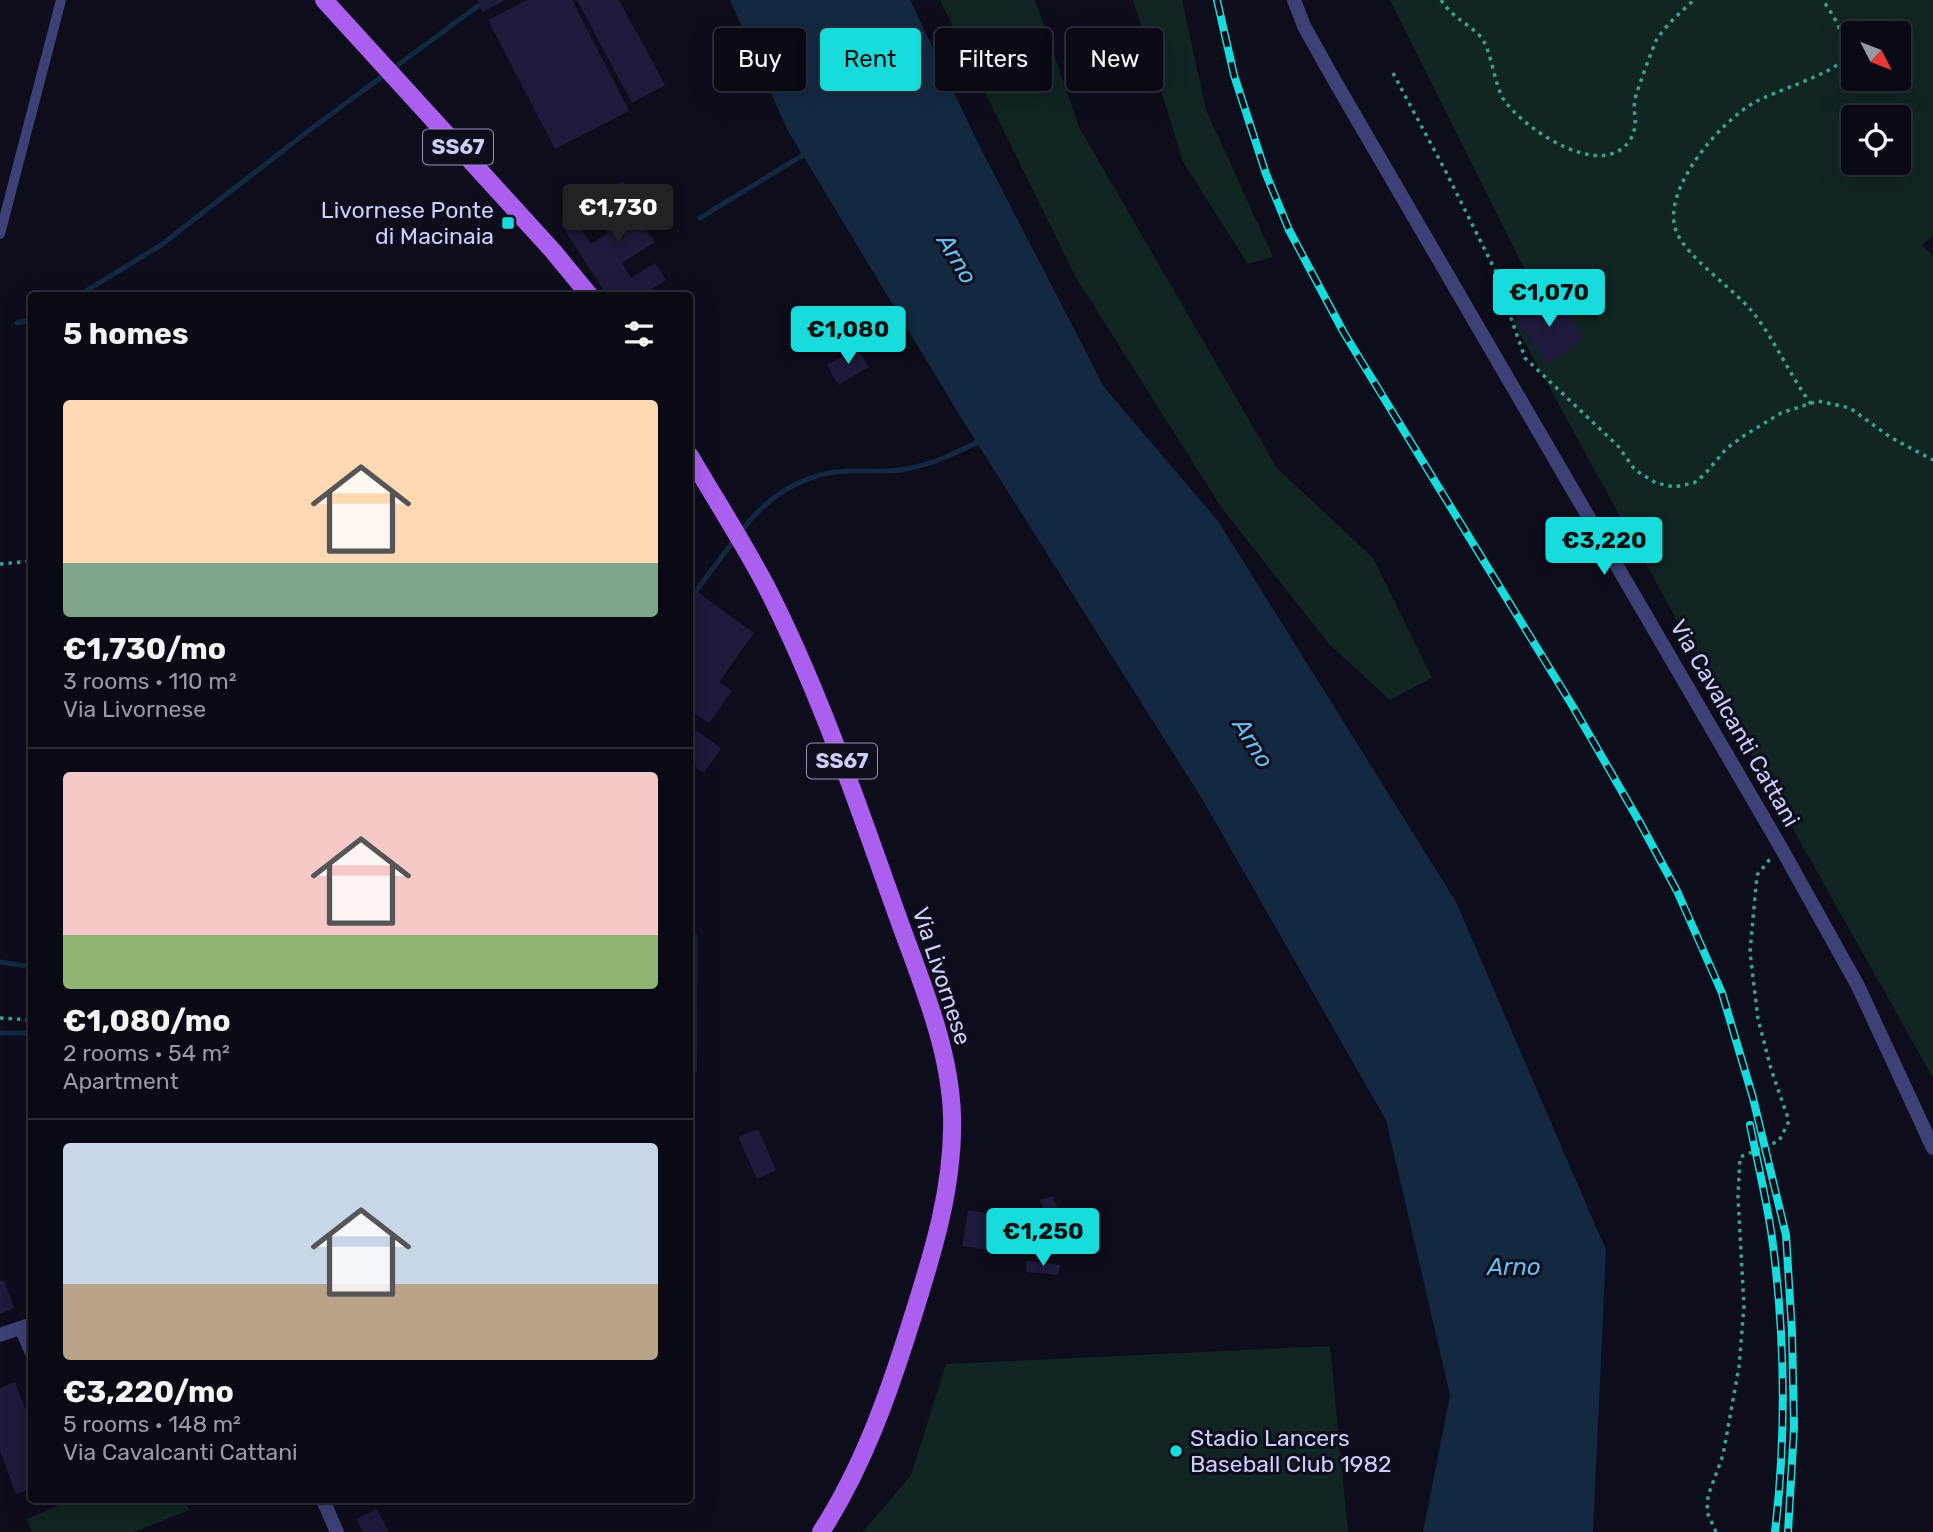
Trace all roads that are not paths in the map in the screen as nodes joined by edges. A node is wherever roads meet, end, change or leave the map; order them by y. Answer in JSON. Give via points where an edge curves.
{"nodes":[{"id":1,"x":61,"y":0,"type":"edge"},
{"id":2,"x":324,"y":0,"type":"edge"},
{"id":3,"x":1294,"y":0,"type":"edge"},
{"id":4,"x":0,"y":234,"type":"edge"},
{"id":5,"x":587,"y":292,"type":"edge"},
{"id":6,"x":693,"y":461,"type":"edge"},
{"id":7,"x":1929,"y":1131,"type":"edge"},
{"id":8,"x":1933,"y":1149,"type":"edge"},
{"id":9,"x":26,"y":1326,"type":"edge"},
{"id":10,"x":0,"y":1335,"type":"edge"},
{"id":11,"x":324,"y":1503,"type":"edge"},
{"id":12,"x":337,"y":1532,"type":"edge"},
{"id":13,"x":821,"y":1532,"type":"edge"}],
"edges":[{"from":1,"to":4,"type":"lane"},
{"from":2,"to":5,"type":"main road","number":"SS67"},
{"from":3,"to":7,"type":"street","name":"Via Cavalcanti Cattani","via":[[1333,78],[1780,846],[1858,986]]},
{"from":6,"to":13,"type":"main road","name":"Via Livornese","number":"SS67","via":[[765,585],[799,655],[918,975],[949,1085],[950,1174],[927,1272],[881,1409],[846,1490]]},
{"from":7,"to":8,"type":"street","name":"Via Cavalcanti Cattani"},
{"from":9,"to":10,"type":"street"},
{"from":11,"to":12,"type":"street"}]}
